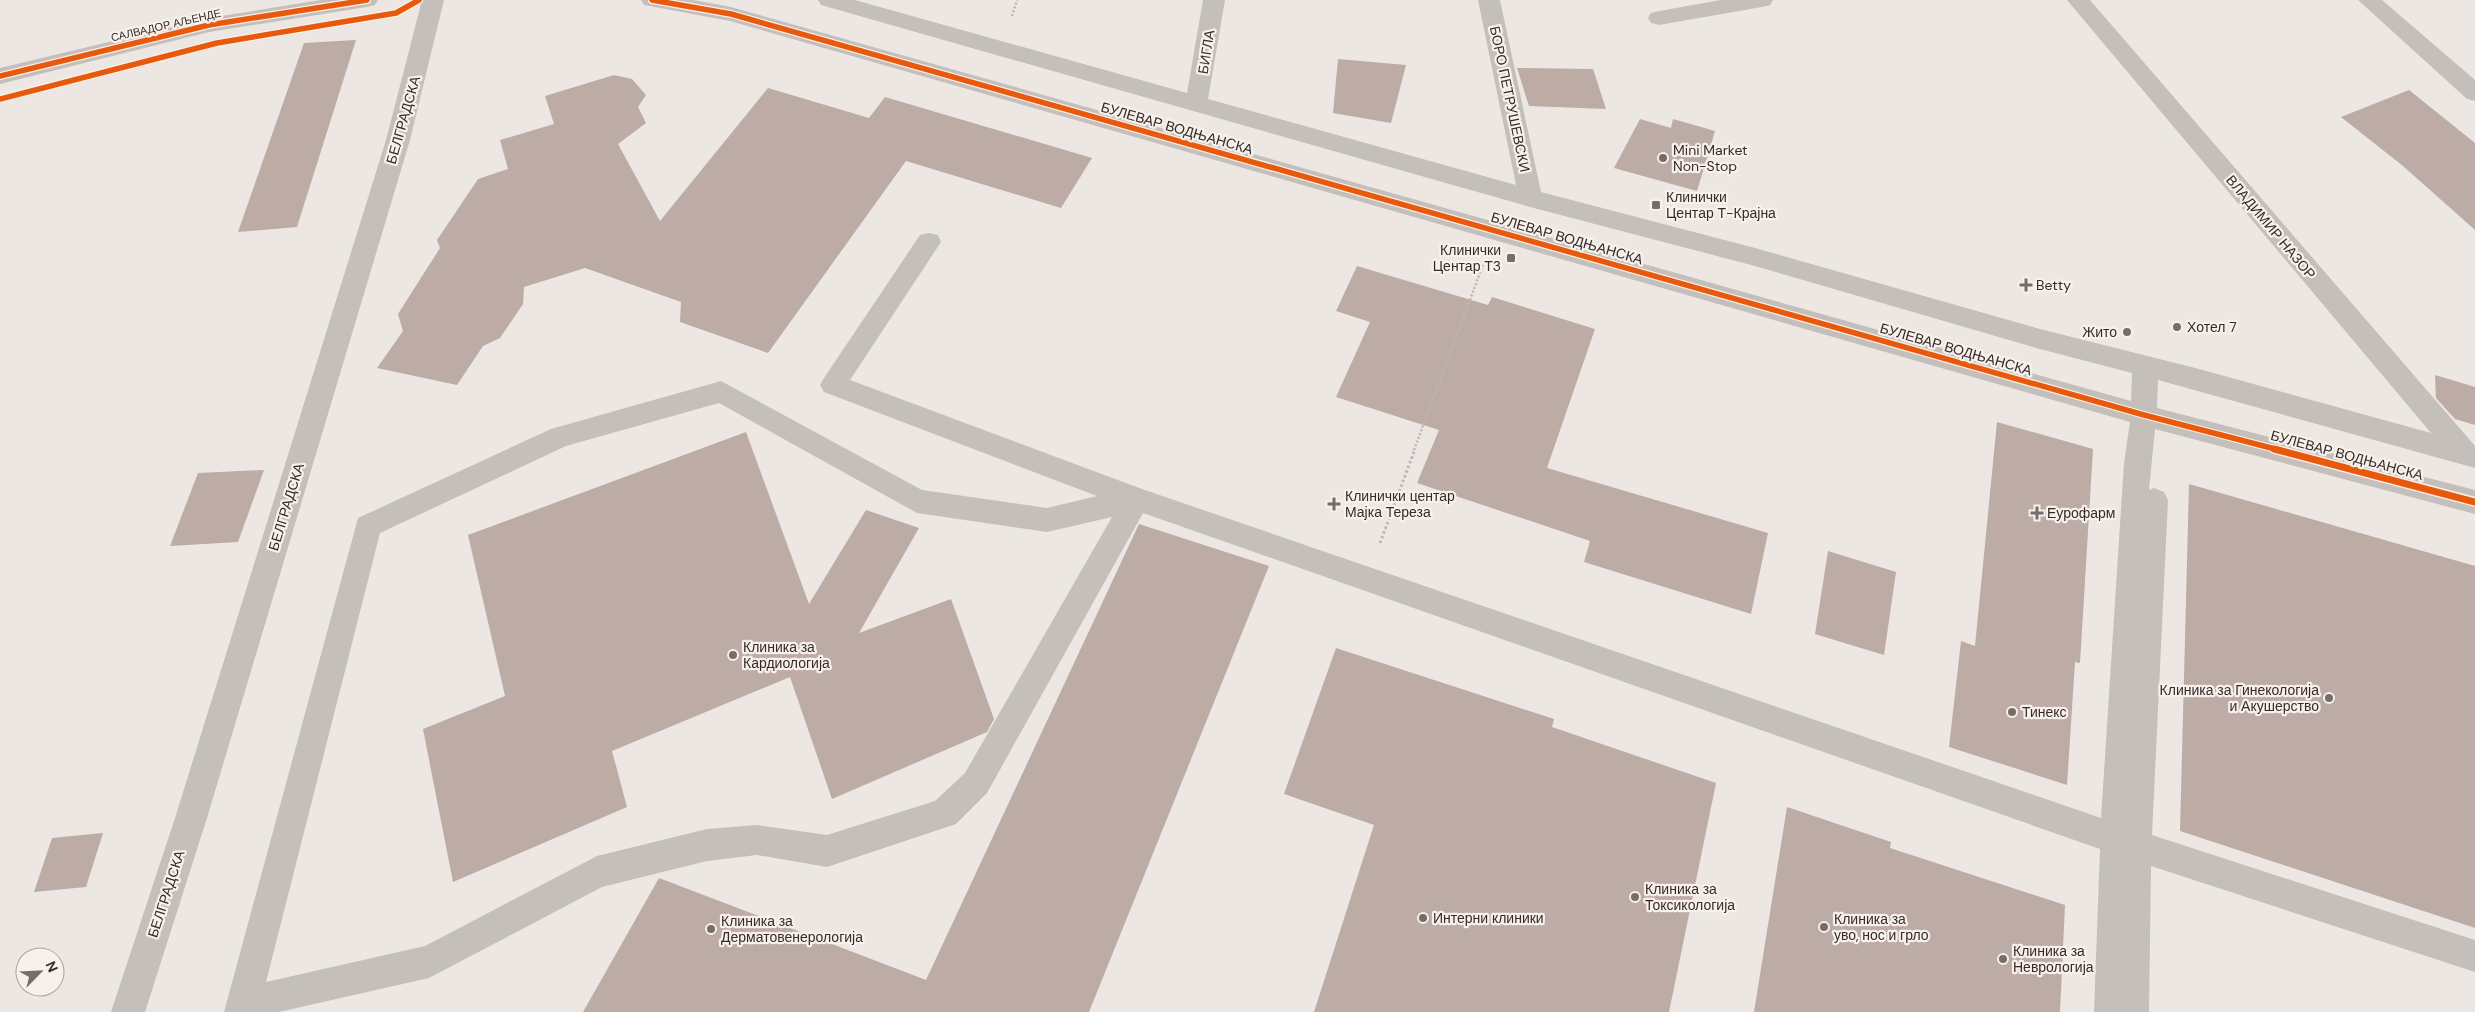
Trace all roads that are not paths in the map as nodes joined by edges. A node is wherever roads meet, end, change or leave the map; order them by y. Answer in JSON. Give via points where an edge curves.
{"nodes":[{"id":1,"x":368,"y":0,"type":"edge"},
{"id":2,"x":434,"y":0,"type":"edge"},
{"id":3,"x":652,"y":0,"type":"edge"},
{"id":4,"x":829,"y":0,"type":"edge"},
{"id":5,"x":1214,"y":0,"type":"edge"},
{"id":6,"x":1489,"y":0,"type":"edge"},
{"id":7,"x":1762,"y":0,"type":"edge"},
{"id":8,"x":2078,"y":0,"type":"edge"},
{"id":9,"x":2369,"y":0,"type":"edge"},
{"id":10,"x":869,"y":6,"type":"edge"},
{"id":11,"x":1659,"y":18,"type":"dead end"},
{"id":12,"x":0,"y":76,"type":"edge"},
{"id":13,"x":2475,"y":93,"type":"edge"},
{"id":14,"x":1196,"y":104,"type":"junction"},
{"id":15,"x":1530,"y":198,"type":"junction"},
{"id":16,"x":929,"y":242,"type":"dead end"},
{"id":17,"x":2145,"y":366,"type":"junction"},
{"id":18,"x":2144,"y":415,"type":"junction"},
{"id":19,"x":2470,"y":456,"type":"edge"},
{"id":20,"x":1136,"y":499,"type":"junction"},
{"id":21,"x":2475,"y":502,"type":"edge"},
{"id":22,"x":2126,"y":842,"type":"junction"},
{"id":23,"x":2475,"y":956,"type":"edge"},
{"id":24,"x":243,"y":1007,"type":"edge"},
{"id":25,"x":128,"y":1012,"type":"edge"},
{"id":26,"x":2112,"y":1012,"type":"edge"},
{"id":27,"x":2132,"y":1012,"type":"edge"}],
"edges":[{"from":1,"to":12,"type":"street","name":"САЛВАДОР АЉЕНДЕ","via":[[209,25]]},
{"from":2,"to":25,"type":"street","name":"БЕЛГРАДСКА","via":[[398,140],[191,818]]},
{"from":3,"to":18,"type":"street","name":"БУЛЕВАР ВОДЊАНСКА","via":[[731,14]]},
{"from":4,"to":10,"type":"street","name":"БУЛЕВАР ВОДЊАНСКА"},
{"from":5,"to":14,"type":"street","name":"БИГЛА"},
{"from":6,"to":15,"type":"street","name":"БОРО ПЕТРУШЕВСКИ"},
{"from":7,"to":11,"type":"street"},
{"from":8,"to":19,"type":"street","name":"ВЛАДИМИР НАЗОР"},
{"from":9,"to":13,"type":"street"},
{"from":10,"to":14,"type":"street","name":"БУЛЕВАР ВОДЊАНСКА"},
{"from":14,"to":15,"type":"street","name":"БУЛЕВАР ВОДЊАНСКА"},
{"from":15,"to":17,"type":"street","name":"БУЛЕВАР ВОДЊАНСКА"},
{"from":16,"to":20,"type":"street","via":[[833,385]]},
{"from":17,"to":18,"type":"street"},
{"from":17,"to":19,"type":"street","name":"БУЛЕВАР ВОДЊАНСКА"},
{"from":18,"to":21,"type":"street","name":"БУЛЕВАР ВОДЊАНСКА"},
{"from":18,"to":22,"type":"street","via":[[2155,469]]},
{"from":20,"to":22,"type":"street"},
{"from":20,"to":24,"type":"street","via":[[976,783],[945,813],[826,851],[758,840],[707,845],[597,872],[430,962]]},
{"from":20,"to":24,"type":"street","via":[[1047,520],[917,501],[721,392],[560,437],[368,526]]},
{"from":22,"to":23,"type":"street"},
{"from":22,"to":26,"type":"street"},
{"from":22,"to":27,"type":"street"}]}
